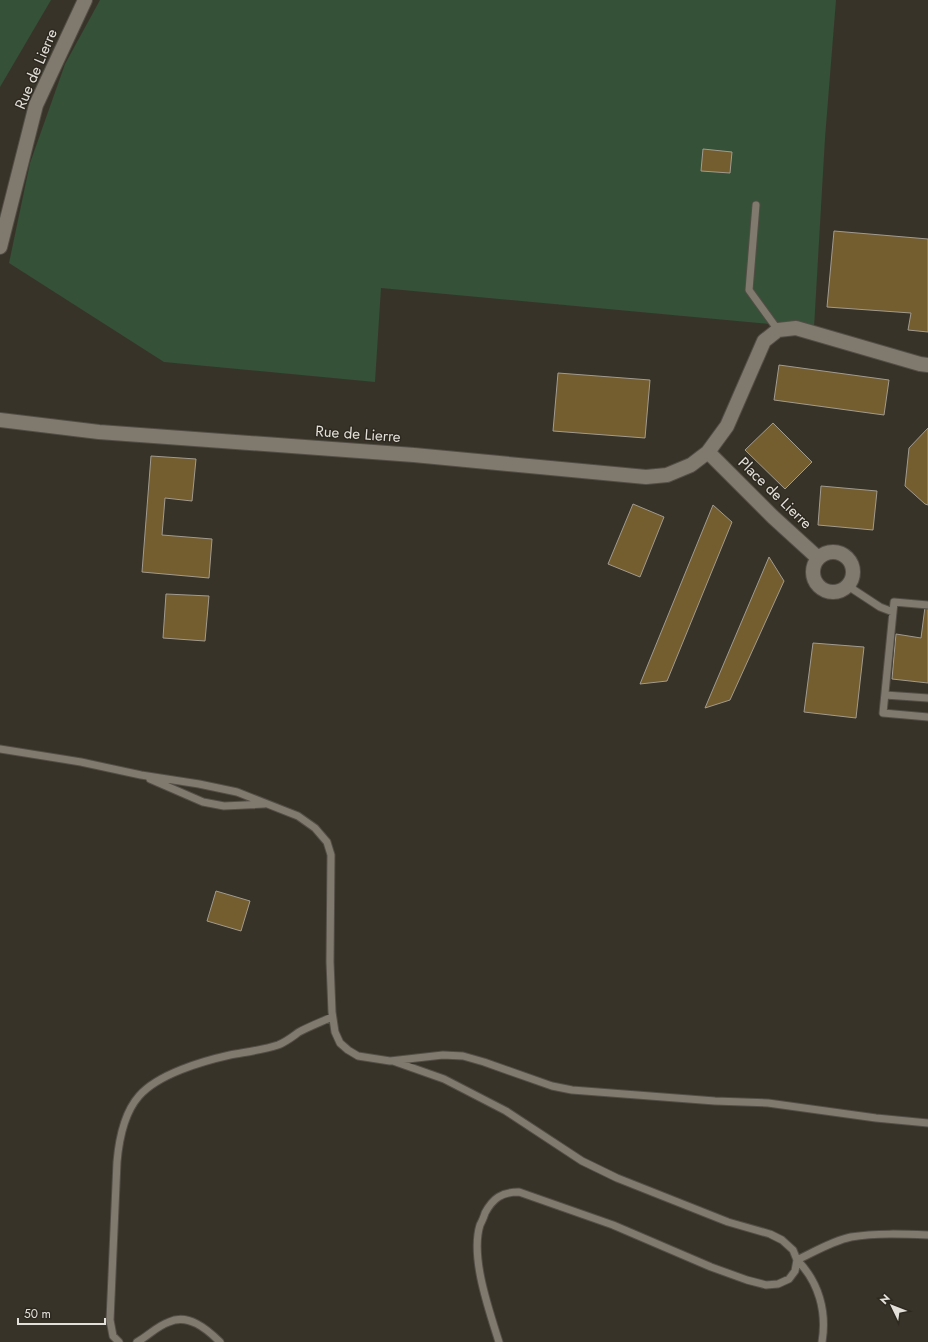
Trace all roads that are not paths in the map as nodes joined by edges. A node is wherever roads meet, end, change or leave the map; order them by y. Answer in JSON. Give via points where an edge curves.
{"nodes":[{"id":1,"x":85,"y":0,"type":"edge"},
{"id":2,"x":756,"y":205,"type":"dead end"},
{"id":3,"x":0,"y":247,"type":"edge"},
{"id":4,"x":778,"y":330,"type":"junction"},
{"id":5,"x":928,"y":364,"type":"edge"},
{"id":6,"x":0,"y":420,"type":"edge"},
{"id":7,"x":708,"y":452,"type":"junction"},
{"id":8,"x":818,"y":558,"type":"junction"},
{"id":9,"x":848,"y":586,"type":"junction"},
{"id":10,"x":928,"y":605,"type":"edge"},
{"id":11,"x":892,"y":612,"type":"junction"},
{"id":12,"x":885,"y":695,"type":"junction"},
{"id":13,"x":928,"y":698,"type":"edge"},
{"id":14,"x":928,"y":717,"type":"edge"},
{"id":15,"x":0,"y":749,"type":"edge"},
{"id":16,"x":141,"y":775,"type":"junction"},
{"id":17,"x":268,"y":804,"type":"junction"},
{"id":18,"x":332,"y":1017,"type":"junction"},
{"id":19,"x":390,"y":1061,"type":"junction"},
{"id":20,"x":928,"y":1123,"type":"edge"},
{"id":21,"x":928,"y":1235,"type":"edge"},
{"id":22,"x":797,"y":1260,"type":"junction"},
{"id":23,"x":119,"y":1342,"type":"edge"},
{"id":24,"x":137,"y":1342,"type":"edge"},
{"id":25,"x":220,"y":1342,"type":"edge"},
{"id":26,"x":498,"y":1342,"type":"edge"},
{"id":27,"x":822,"y":1342,"type":"edge"}],
"edges":[{"from":1,"to":3,"type":"street","name":"Rue de Lierre","via":[[36,105]]},
{"from":2,"to":4,"type":"lane","via":[[749,290]]},
{"from":4,"to":5,"type":"street","via":[[796,328],[920,364]]},
{"from":4,"to":7,"type":"street","via":[[764,341],[726,426]]},
{"from":6,"to":7,"type":"street","name":"Rue de Lierre","via":[[99,432],[414,455],[646,477],[667,475],[691,464]]},
{"from":7,"to":8,"type":"street","name":"Place de Lierre"},
{"from":8,"to":9,"type":"street","via":[[813,571],[816,584],[827,592],[840,591]]},
{"from":8,"to":9,"type":"street","via":[[836,552],[848,558],[852,564],[853,577]]},
{"from":9,"to":11,"type":"lane"},
{"from":10,"to":11,"type":"lane","via":[[894,602]]},
{"from":11,"to":12,"type":"lane"},
{"from":12,"to":13,"type":"lane"},
{"from":12,"to":14,"type":"lane","via":[[883,713]]},
{"from":15,"to":16,"type":"lane"},
{"from":16,"to":17,"type":"lane","via":[[238,792]]},
{"from":16,"to":17,"type":"lane","via":[[203,802],[224,806]]},
{"from":17,"to":18,"type":"lane","via":[[298,816],[315,828],[327,842],[331,855]]},
{"from":18,"to":19,"type":"lane","via":[[340,1043],[348,1050],[358,1056]]},
{"from":18,"to":23,"type":"lane","via":[[278,1045],[223,1057],[166,1077],[139,1096],[132,1106],[119,1140],[117,1162],[110,1320],[113,1336]]},
{"from":19,"to":20,"type":"lane","via":[[443,1055],[463,1056],[552,1086],[572,1090],[768,1103]]},
{"from":19,"to":22,"type":"lane","via":[[444,1079],[506,1111],[582,1161],[617,1178],[721,1219],[770,1234],[793,1250]]},
{"from":21,"to":22,"type":"lane","via":[[850,1237]]},
{"from":22,"to":26,"type":"lane","via":[[795,1271],[789,1279],[778,1284],[766,1285],[711,1267],[613,1225],[519,1192],[508,1192],[498,1197],[489,1207],[480,1225],[478,1243],[479,1268]]},
{"from":22,"to":27,"type":"lane","via":[[811,1277],[822,1302]]},
{"from":24,"to":25,"type":"lane","via":[[175,1320],[193,1322],[207,1329]]}]}
